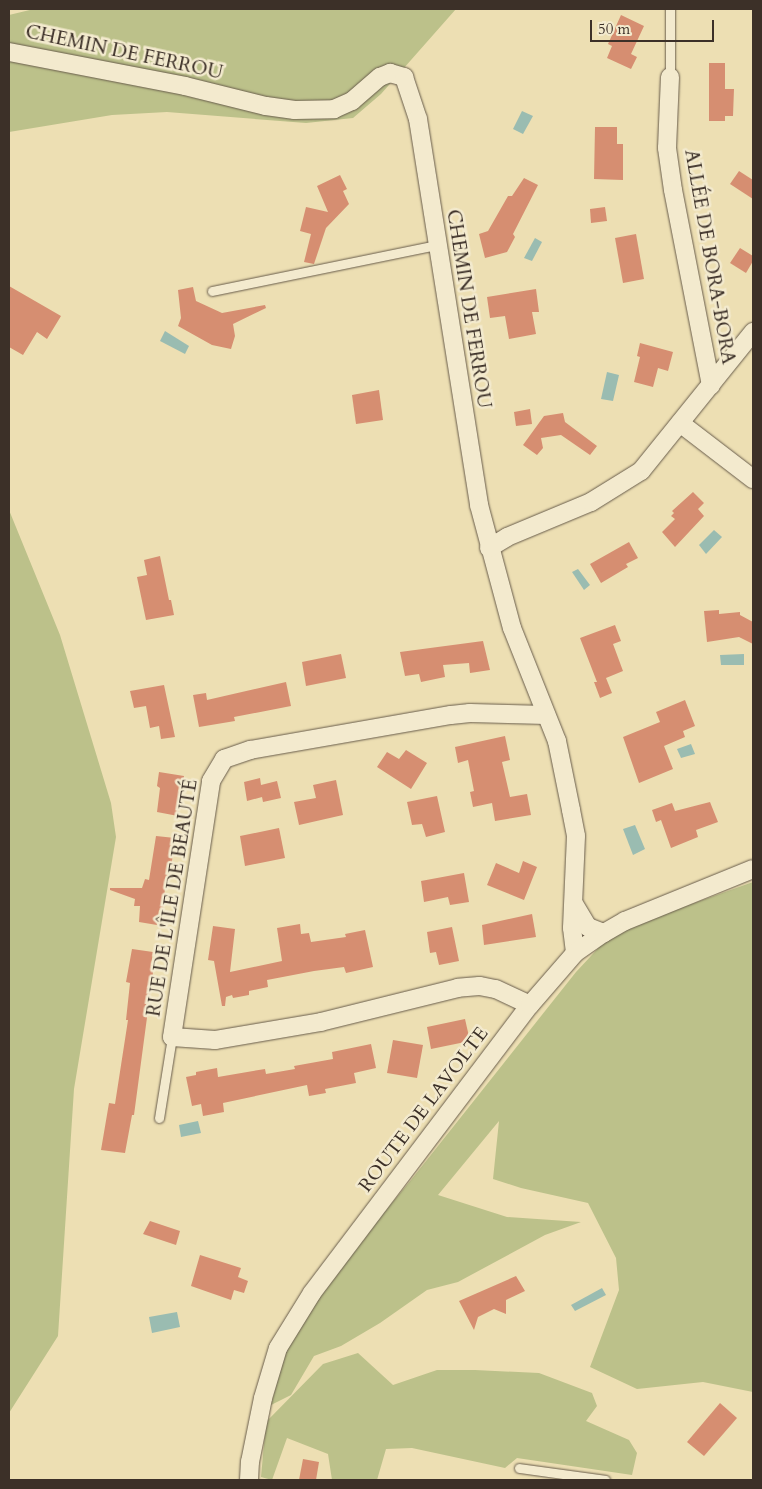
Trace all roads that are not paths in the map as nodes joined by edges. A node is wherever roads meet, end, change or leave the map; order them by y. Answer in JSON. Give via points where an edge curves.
{"nodes":[{"id":1,"x":670,"y":9,"type":"edge"},
{"id":2,"x":9,"y":52,"type":"edge"},
{"id":3,"x":670,"y":77,"type":"joint"},
{"id":4,"x":436,"y":245,"type":"junction"},
{"id":5,"x":212,"y":291,"type":"dead end"},
{"id":6,"x":753,"y":332,"type":"edge"},
{"id":7,"x":711,"y":385,"type":"junction"},
{"id":8,"x":680,"y":423,"type":"junction"},
{"id":9,"x":753,"y":479,"type":"edge"},
{"id":10,"x":489,"y":548,"type":"junction"},
{"id":11,"x":546,"y":715,"type":"junction"},
{"id":12,"x":753,"y":869,"type":"edge"},
{"id":13,"x":574,"y":904,"type":"junction"},
{"id":14,"x":604,"y":933,"type":"junction"},
{"id":15,"x":575,"y":953,"type":"junction"},
{"id":16,"x":530,"y":1005,"type":"junction"},
{"id":17,"x":172,"y":1037,"type":"junction"},
{"id":18,"x":158,"y":1118,"type":"dead end"},
{"id":19,"x":519,"y":1468,"type":"dead end"},
{"id":20,"x":249,"y":1480,"type":"edge"},
{"id":21,"x":605,"y":1480,"type":"edge"}],
"edges":[{"from":1,"to":3,"type":"lane"},
{"from":2,"to":4,"type":"street","name":"CHEMIN DE FERROU","via":[[295,110],[334,109],[352,101],[380,77],[390,73],[402,76],[417,114]]},
{"from":3,"to":7,"type":"street","name":"ALLÉE DE BORA-BORA","via":[[667,148]]},
{"from":4,"to":5,"type":"lane"},
{"from":4,"to":10,"type":"street","name":"CHEMIN DE FERROU","via":[[470,458]]},
{"from":6,"to":7,"type":"street"},
{"from":7,"to":8,"type":"street"},
{"from":8,"to":9,"type":"street"},
{"from":8,"to":10,"type":"street","via":[[641,471],[590,502],[507,537]]},
{"from":10,"to":11,"type":"street","name":"CHEMIN DE FERROU","via":[[512,628]]},
{"from":11,"to":13,"type":"street","name":"CHEMIN DE FERROU","via":[[556,741],[576,836]]},
{"from":11,"to":17,"type":"street","name":"RUE DE L'ÎLE DE BEAUTÉ","via":[[451,715],[250,750],[224,759],[211,781]]},
{"from":12,"to":14,"type":"street","name":"ROUTE DE LAVOLTE","via":[[625,921]]},
{"from":13,"to":14,"type":"street","via":[[588,927]]},
{"from":13,"to":15,"type":"street","name":"CHEMIN DE FERROU","via":[[572,938]]},
{"from":14,"to":15,"type":"street","name":"ROUTE DE LAVOLTE"},
{"from":15,"to":16,"type":"street","name":"ROUTE DE LAVOLTE"},
{"from":16,"to":17,"type":"street","name":"RUE DE L'ÎLE DE BEAUTÉ","via":[[495,989],[480,986],[321,1022],[215,1040]]},
{"from":16,"to":20,"type":"street","name":"ROUTE DE LAVOLTE","via":[[312,1293],[278,1348],[263,1398]]},
{"from":17,"to":18,"type":"lane"},
{"from":19,"to":21,"type":"lane"}]}
